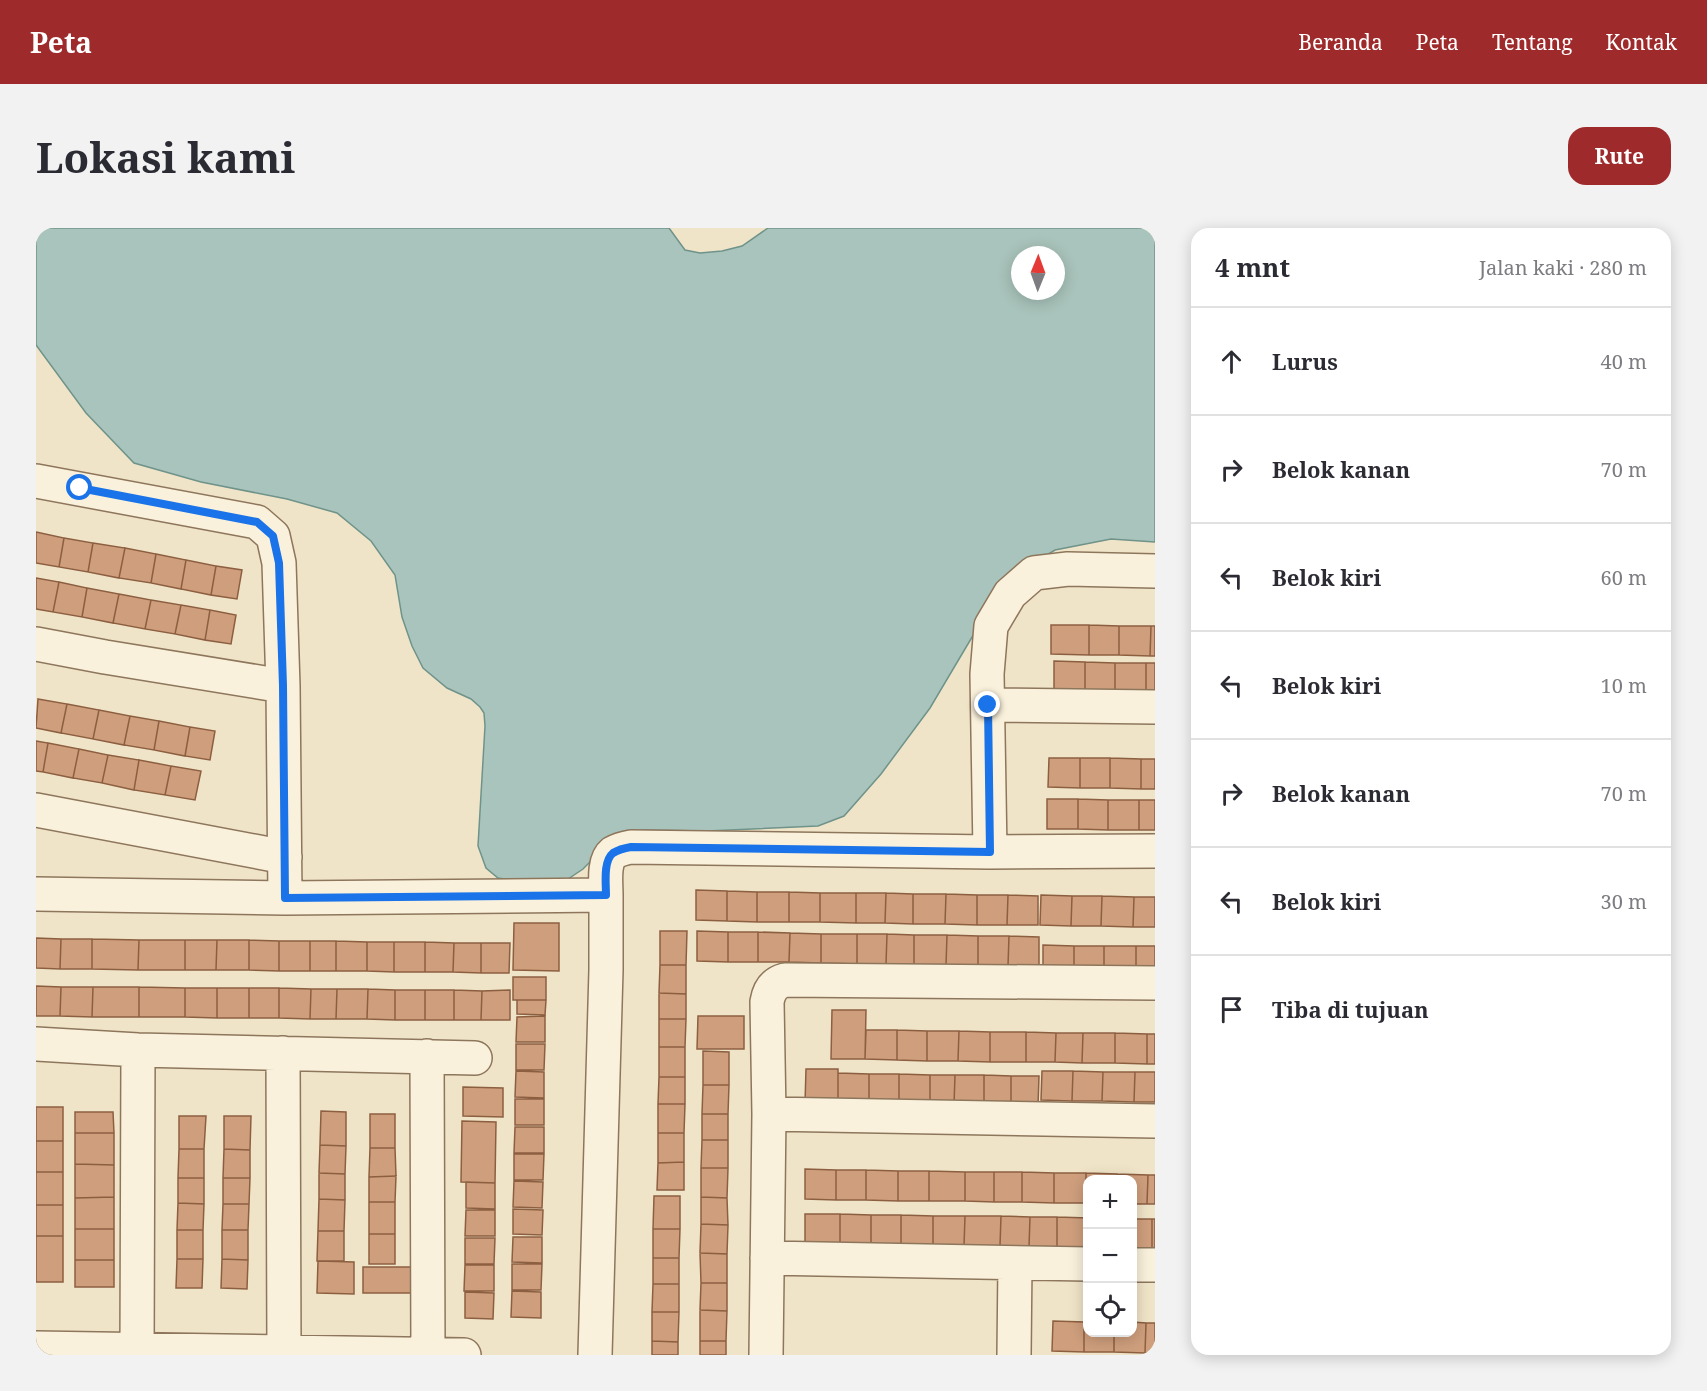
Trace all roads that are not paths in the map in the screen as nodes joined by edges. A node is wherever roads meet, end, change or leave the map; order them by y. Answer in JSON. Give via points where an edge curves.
{"nodes":[{"id":1,"x":36,"y":481,"type":"edge"},
{"id":2,"x":1155,"y":571,"type":"edge"},
{"id":3,"x":36,"y":644,"type":"edge"},
{"id":4,"x":283,"y":686,"type":"junction"},
{"id":5,"x":988,"y":705,"type":"junction"},
{"id":6,"x":1155,"y":707,"type":"edge"},
{"id":7,"x":36,"y":810,"type":"edge"},
{"id":8,"x":1155,"y":851,"type":"edge"},
{"id":9,"x":990,"y":852,"type":"junction"},
{"id":10,"x":285,"y":857,"type":"junction"},
{"id":11,"x":36,"y":894,"type":"edge"},
{"id":12,"x":606,"y":895,"type":"junction"},
{"id":13,"x":285,"y":898,"type":"junction"},
{"id":14,"x":1155,"y":983,"type":"edge"},
{"id":15,"x":36,"y":1044,"type":"edge"},
{"id":16,"x":138,"y":1050,"type":"junction"},
{"id":17,"x":284,"y":1053,"type":"junction"},
{"id":18,"x":427,"y":1056,"type":"junction"},
{"id":19,"x":476,"y":1058,"type":"dead end"},
{"id":20,"x":769,"y":1114,"type":"junction"},
{"id":21,"x":1155,"y":1121,"type":"edge"},
{"id":22,"x":767,"y":1258,"type":"junction"},
{"id":23,"x":1015,"y":1263,"type":"junction"},
{"id":24,"x":1083,"y":1264,"type":"edge"},
{"id":25,"x":1137,"y":1265,"type":"edge"},
{"id":26,"x":1155,"y":1265,"type":"edge"},
{"id":27,"x":36,"y":1348,"type":"edge"},
{"id":28,"x":137,"y":1352,"type":"edge"},
{"id":29,"x":284,"y":1353,"type":"edge"},
{"id":30,"x":428,"y":1354,"type":"edge"},
{"id":31,"x":464,"y":1355,"type":"edge"},
{"id":32,"x":595,"y":1355,"type":"edge"},
{"id":33,"x":766,"y":1355,"type":"edge"},
{"id":34,"x":1014,"y":1355,"type":"edge"}],
"edges":[{"from":1,"to":4,"type":"street","via":[[257,522],[273,536],[279,563]]},
{"from":2,"to":5,"type":"street","via":[[1068,569],[1034,573],[1010,594],[991,626]]},
{"from":3,"to":4,"type":"street"},
{"from":4,"to":10,"type":"street"},
{"from":5,"to":6,"type":"street"},
{"from":5,"to":9,"type":"street"},
{"from":7,"to":10,"type":"street"},
{"from":8,"to":9,"type":"street"},
{"from":9,"to":12,"type":"street","via":[[631,847],[609,858]]},
{"from":10,"to":13,"type":"street"},
{"from":11,"to":13,"type":"street"},
{"from":12,"to":13,"type":"street"},
{"from":12,"to":32,"type":"street"},
{"from":14,"to":20,"type":"street","via":[[778,982],[769,992],[767,1002]]},
{"from":15,"to":16,"type":"street"},
{"from":16,"to":17,"type":"street"},
{"from":16,"to":28,"type":"street"},
{"from":17,"to":18,"type":"street"},
{"from":17,"to":29,"type":"street"},
{"from":18,"to":19,"type":"street"},
{"from":18,"to":30,"type":"street"},
{"from":20,"to":21,"type":"street"},
{"from":20,"to":22,"type":"street"},
{"from":22,"to":23,"type":"street"},
{"from":22,"to":33,"type":"street"},
{"from":23,"to":24,"type":"street"},
{"from":23,"to":34,"type":"street"},
{"from":25,"to":26,"type":"street"},
{"from":27,"to":28,"type":"street"},
{"from":28,"to":29,"type":"street"},
{"from":29,"to":30,"type":"street"},
{"from":30,"to":31,"type":"street"}]}
